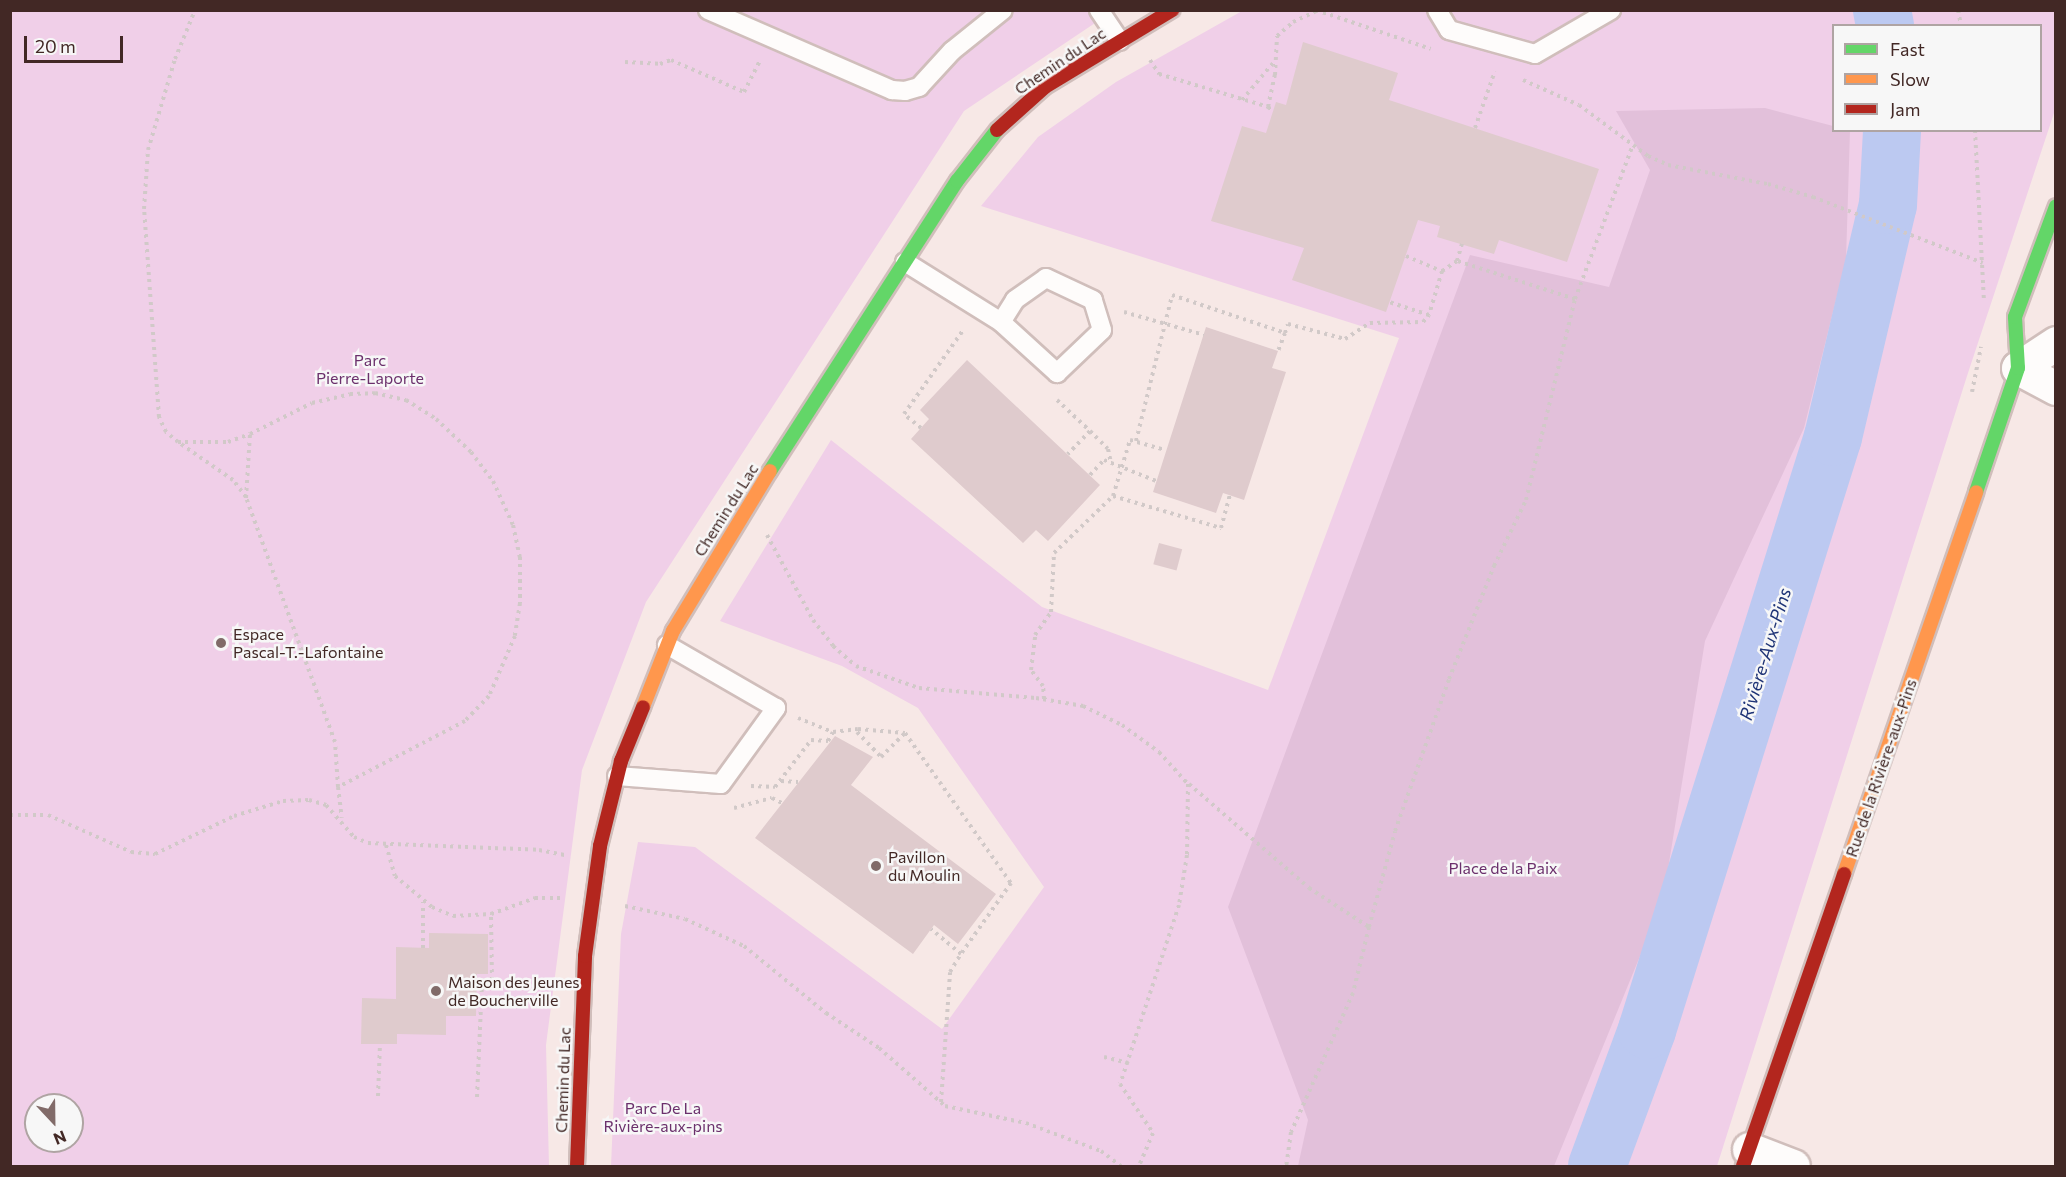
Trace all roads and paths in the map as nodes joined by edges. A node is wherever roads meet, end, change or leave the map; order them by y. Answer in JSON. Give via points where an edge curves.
{"nodes":[{"id":1,"x":195,"y":10,"type":"edge"},
{"id":2,"x":708,"y":10,"type":"edge"},
{"id":3,"x":1003,"y":10,"type":"edge"},
{"id":4,"x":1099,"y":10,"type":"edge"},
{"id":5,"x":1172,"y":10,"type":"edge"},
{"id":6,"x":1437,"y":10,"type":"edge"},
{"id":7,"x":1611,"y":10,"type":"edge"},
{"id":8,"x":1317,"y":11,"type":"edge"},
{"id":9,"x":771,"y":39,"type":"junction"},
{"id":10,"x":1120,"y":41,"type":"junction"},
{"id":11,"x":1438,"y":52,"type":"dead end"},
{"id":12,"x":1149,"y":57,"type":"dead end"},
{"id":13,"x":625,"y":62,"type":"dead end"},
{"id":14,"x":1273,"y":63,"type":"junction"},
{"id":15,"x":1487,"y":68,"type":"dead end"},
{"id":16,"x":1529,"y":82,"type":"dead end"},
{"id":17,"x":1242,"y":100,"type":"junction"},
{"id":18,"x":1268,"y":107,"type":"junction"},
{"id":19,"x":1273,"y":111,"type":"dead end"},
{"id":20,"x":1475,"y":128,"type":"dead end"},
{"id":21,"x":1975,"y":132,"type":"edge"},
{"id":22,"x":1633,"y":145,"type":"junction"},
{"id":23,"x":2055,"y":206,"type":"edge"},
{"id":24,"x":1462,"y":244,"type":"dead end"},
{"id":25,"x":1406,"y":256,"type":"dead end"},
{"id":26,"x":1457,"y":261,"type":"junction"},
{"id":27,"x":905,"y":262,"type":"junction"},
{"id":28,"x":1983,"y":263,"type":"junction"},
{"id":29,"x":1442,"y":271,"type":"junction"},
{"id":30,"x":1575,"y":299,"type":"junction"},
{"id":31,"x":1389,"y":302,"type":"dead end"},
{"id":32,"x":1094,"y":304,"type":"junction"},
{"id":33,"x":1983,"y":308,"type":"dead end"},
{"id":34,"x":1429,"y":315,"type":"junction"},
{"id":35,"x":1001,"y":322,"type":"junction"},
{"id":36,"x":1166,"y":323,"type":"junction"},
{"id":37,"x":966,"y":326,"type":"dead end"},
{"id":38,"x":1285,"y":333,"type":"junction"},
{"id":39,"x":1204,"y":335,"type":"dead end"},
{"id":40,"x":2055,"y":343,"type":"edge"},
{"id":41,"x":1278,"y":351,"type":"dead end"},
{"id":42,"x":2018,"y":368,"type":"junction"},
{"id":43,"x":2055,"y":388,"type":"edge"},
{"id":44,"x":921,"y":428,"type":"dead end"},
{"id":45,"x":1090,"y":430,"type":"dead end"},
{"id":46,"x":250,"y":434,"type":"junction"},
{"id":47,"x":1136,"y":441,"type":"junction"},
{"id":48,"x":178,"y":442,"type":"junction"},
{"id":49,"x":1166,"y":450,"type":"dead end"},
{"id":50,"x":1111,"y":463,"type":"junction"},
{"id":51,"x":1122,"y":468,"type":"junction"},
{"id":52,"x":1090,"y":475,"type":"dead end"},
{"id":53,"x":1156,"y":481,"type":"dead end"},
{"id":54,"x":1230,"y":495,"type":"dead end"},
{"id":55,"x":1113,"y":496,"type":"junction"},
{"id":56,"x":246,"y":498,"type":"junction"},
{"id":57,"x":765,"y":532,"type":"dead end"},
{"id":58,"x":667,"y":645,"type":"junction"},
{"id":59,"x":1044,"y":699,"type":"junction"},
{"id":60,"x":776,"y":708,"type":"junction"},
{"id":61,"x":833,"y":732,"type":"junction"},
{"id":62,"x":857,"y":732,"type":"junction"},
{"id":63,"x":905,"y":733,"type":"junction"},
{"id":64,"x":617,"y":776,"type":"junction"},
{"id":65,"x":780,"y":781,"type":"junction"},
{"id":66,"x":798,"y":782,"type":"dead end"},
{"id":67,"x":721,"y":784,"type":"junction"},
{"id":68,"x":1188,"y":784,"type":"junction"},
{"id":69,"x":338,"y":787,"type":"junction"},
{"id":70,"x":782,"y":803,"type":"dead end"},
{"id":71,"x":10,"y":815,"type":"edge"},
{"id":72,"x":343,"y":821,"type":"junction"},
{"id":73,"x":387,"y":845,"type":"junction"},
{"id":74,"x":598,"y":862,"type":"junction"},
{"id":75,"x":562,"y":898,"type":"dead end"},
{"id":76,"x":423,"y":902,"type":"junction"},
{"id":77,"x":619,"y":905,"type":"dead end"},
{"id":78,"x":491,"y":914,"type":"junction"},
{"id":79,"x":1369,"y":927,"type":"junction"},
{"id":80,"x":931,"y":929,"type":"dead end"},
{"id":81,"x":423,"y":948,"type":"dead end"},
{"id":82,"x":961,"y":954,"type":"junction"},
{"id":83,"x":482,"y":981,"type":"junction"},
{"id":84,"x":477,"y":983,"type":"dead end"},
{"id":85,"x":380,"y":1044,"type":"dead end"},
{"id":86,"x":1104,"y":1057,"type":"dead end"},
{"id":87,"x":1128,"y":1063,"type":"junction"},
{"id":88,"x":378,"y":1096,"type":"dead end"},
{"id":89,"x":477,"y":1097,"type":"dead end"},
{"id":90,"x":941,"y":1103,"type":"junction"},
{"id":91,"x":1746,"y":1158,"type":"edge"},
{"id":92,"x":577,"y":1167,"type":"edge"},
{"id":93,"x":1121,"y":1167,"type":"edge"},
{"id":94,"x":1139,"y":1167,"type":"edge"},
{"id":95,"x":1286,"y":1167,"type":"edge"},
{"id":96,"x":1793,"y":1167,"type":"edge"}],
"edges":[{"from":1,"to":48,"type":"path","via":[[148,150],[144,209],[159,417],[166,432]]},
{"from":2,"to":9,"type":"lane"},
{"from":3,"to":9,"type":"lane","via":[[952,51],[919,87],[905,91],[892,90]]},
{"from":4,"to":10,"type":"lane"},
{"from":5,"to":10,"type":"street","name":"Chemin du Lac"},
{"from":6,"to":7,"type":"lane","via":[[1449,30],[1535,54]]},
{"from":8,"to":11,"type":"path"},
{"from":8,"to":14,"type":"path","via":[[1293,22],[1277,36]]},
{"from":9,"to":13,"type":"path","via":[[744,92],[671,60],[660,64]]},
{"from":10,"to":27,"type":"street","name":"Chemin du Lac","via":[[1045,87],[994,133]]},
{"from":12,"to":17,"type":"path","via":[[1159,74]]},
{"from":14,"to":17,"type":"path"},
{"from":14,"to":18,"type":"path","via":[[1275,75]]},
{"from":15,"to":20,"type":"path","via":[[1495,71]]},
{"from":16,"to":22,"type":"path","via":[[1579,105]]},
{"from":17,"to":18,"type":"path"},
{"from":18,"to":19,"type":"path"},
{"from":21,"to":28,"type":"path"},
{"from":22,"to":28,"type":"path","via":[[1668,165],[1768,184]]},
{"from":22,"to":30,"type":"path"},
{"from":23,"to":42,"type":"street","name":"Rue de la Rivière-aux-Pins","via":[[2015,317]]},
{"from":24,"to":26,"type":"path"},
{"from":25,"to":29,"type":"path"},
{"from":26,"to":29,"type":"path"},
{"from":26,"to":30,"type":"path"},
{"from":27,"to":35,"type":"lane"},
{"from":27,"to":58,"type":"street","name":"Chemin du Lac","via":[[730,532]]},
{"from":28,"to":33,"type":"path"},
{"from":29,"to":34,"type":"path"},
{"from":30,"to":79,"type":"path","via":[[1526,500],[1494,566],[1449,678],[1395,831]]},
{"from":31,"to":34,"type":"path"},
{"from":32,"to":35,"type":"lane","via":[[1093,300],[1046,278],[1015,300]]},
{"from":32,"to":35,"type":"lane","via":[[1102,330],[1057,373]]},
{"from":32,"to":36,"type":"path"},
{"from":34,"to":38,"type":"path","via":[[1423,321],[1370,323],[1345,339],[1288,324]]},
{"from":36,"to":38,"type":"path","via":[[1173,295]]},
{"from":36,"to":39,"type":"path"},
{"from":36,"to":47,"type":"path"},
{"from":37,"to":44,"type":"path","via":[[904,414]]},
{"from":38,"to":41,"type":"path"},
{"from":40,"to":42,"type":"street"},
{"from":42,"to":43,"type":"street"},
{"from":42,"to":91,"type":"street","name":"Rue de la Rivière-aux-Pins"},
{"from":45,"to":50,"type":"path","via":[[1108,448]]},
{"from":46,"to":48,"type":"path","via":[[228,442]]},
{"from":46,"to":56,"type":"path"},
{"from":46,"to":69,"type":"path","via":[[282,415],[350,394],[375,393],[406,400],[436,419],[471,452],[493,481],[513,525],[520,557],[515,636],[489,696],[465,721]]},
{"from":47,"to":49,"type":"path"},
{"from":47,"to":51,"type":"path","via":[[1130,440]]},
{"from":48,"to":56,"type":"path","via":[[233,480]]},
{"from":50,"to":51,"type":"path"},
{"from":50,"to":52,"type":"path","via":[[1104,460]]},
{"from":51,"to":53,"type":"path"},
{"from":51,"to":55,"type":"path"},
{"from":54,"to":55,"type":"path","via":[[1221,528]]},
{"from":55,"to":59,"type":"path","via":[[1054,553],[1052,612],[1035,635],[1031,669],[1043,686]]},
{"from":56,"to":69,"type":"path","via":[[335,742]]},
{"from":57,"to":59,"type":"path","via":[[813,620],[833,646],[856,666],[919,688]]},
{"from":58,"to":60,"type":"lane"},
{"from":58,"to":64,"type":"street","name":"Chemin du Lac"},
{"from":59,"to":68,"type":"path","via":[[1083,706],[1122,725],[1159,752]]},
{"from":60,"to":61,"type":"path"},
{"from":60,"to":67,"type":"lane"},
{"from":61,"to":62,"type":"path"},
{"from":61,"to":65,"type":"path","via":[[828,741],[811,740]]},
{"from":62,"to":63,"type":"path"},
{"from":62,"to":63,"type":"path","via":[[881,757]]},
{"from":63,"to":82,"type":"path","via":[[1011,883]]},
{"from":64,"to":67,"type":"lane"},
{"from":64,"to":74,"type":"street","name":"Chemin du Lac"},
{"from":65,"to":66,"type":"path"},
{"from":65,"to":67,"type":"path","via":[[775,787]]},
{"from":67,"to":70,"type":"path","via":[[727,810],[772,798]]},
{"from":68,"to":79,"type":"path","via":[[1310,888]]},
{"from":68,"to":87,"type":"path","via":[[1187,855],[1179,905]]},
{"from":69,"to":72,"type":"path"},
{"from":71,"to":72,"type":"path","via":[[48,815],[131,852],[155,854],[234,816],[283,801],[309,800],[326,805]]},
{"from":72,"to":73,"type":"path","via":[[354,837]]},
{"from":73,"to":74,"type":"path","via":[[539,850]]},
{"from":73,"to":76,"type":"path","via":[[395,876]]},
{"from":74,"to":92,"type":"street","name":"Chemin du Lac","via":[[585,956]]},
{"from":75,"to":78,"type":"path","via":[[535,898]]},
{"from":76,"to":78,"type":"path","via":[[453,916]]},
{"from":76,"to":81,"type":"path"},
{"from":77,"to":90,"type":"path","via":[[685,919],[744,946],[826,1012],[879,1048]]},
{"from":78,"to":83,"type":"path","via":[[492,980]]},
{"from":79,"to":95,"type":"path","via":[[1353,993],[1291,1132]]},
{"from":80,"to":82,"type":"path"},
{"from":82,"to":90,"type":"path","via":[[950,972]]},
{"from":83,"to":84,"type":"path"},
{"from":83,"to":89,"type":"path"},
{"from":85,"to":88,"type":"path"},
{"from":86,"to":87,"type":"path"},
{"from":87,"to":94,"type":"path","via":[[1120,1084],[1152,1132]]},
{"from":90,"to":93,"type":"path","via":[[1026,1123],[1101,1151]]},
{"from":91,"to":96,"type":"street"}]}
